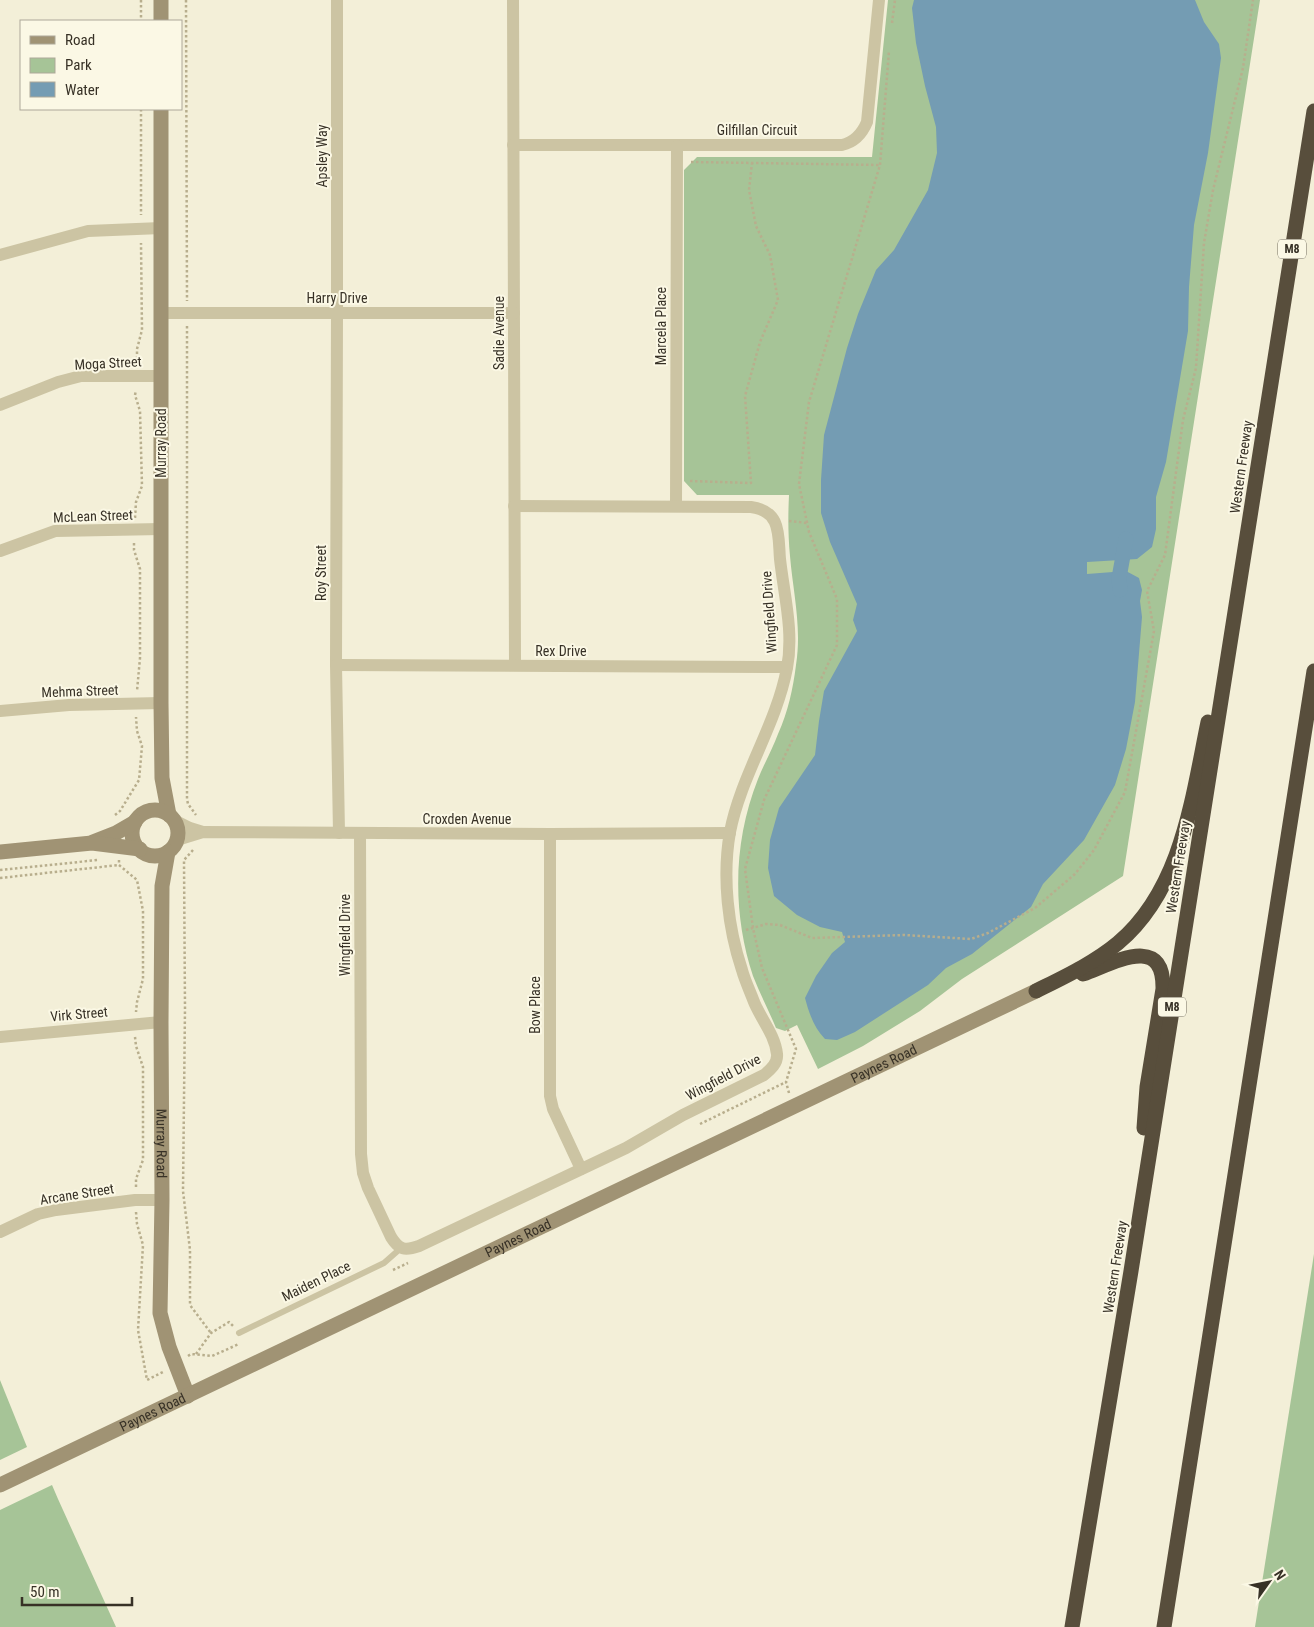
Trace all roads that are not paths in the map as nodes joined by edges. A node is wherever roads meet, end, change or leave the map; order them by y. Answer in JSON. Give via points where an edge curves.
{"nodes":[{"id":1,"x":161,"y":0,"type":"edge"},
{"id":2,"x":337,"y":0,"type":"edge"},
{"id":3,"x":513,"y":0,"type":"edge"},
{"id":4,"x":879,"y":0,"type":"edge"},
{"id":5,"x":161,"y":20,"type":"edge"},
{"id":6,"x":161,"y":110,"type":"edge"},
{"id":7,"x":1314,"y":111,"type":"edge"},
{"id":8,"x":513,"y":145,"type":"junction"},
{"id":9,"x":677,"y":146,"type":"junction"},
{"id":10,"x":161,"y":228,"type":"junction"},
{"id":11,"x":0,"y":255,"type":"edge"},
{"id":12,"x":160,"y":312,"type":"junction"},
{"id":13,"x":514,"y":312,"type":"junction"},
{"id":14,"x":338,"y":313,"type":"junction"},
{"id":15,"x":161,"y":376,"type":"junction"},
{"id":16,"x":0,"y":405,"type":"edge"},
{"id":17,"x":514,"y":506,"type":"junction"},
{"id":18,"x":676,"y":506,"type":"junction"},
{"id":19,"x":161,"y":529,"type":"junction"},
{"id":20,"x":1245,"y":551,"type":"junction"},
{"id":21,"x":0,"y":552,"type":"edge"},
{"id":22,"x":336,"y":665,"type":"junction"},
{"id":23,"x":515,"y":665,"type":"junction"},
{"id":24,"x":787,"y":667,"type":"junction"},
{"id":25,"x":1314,"y":671,"type":"edge"},
{"id":26,"x":161,"y":703,"type":"junction"},
{"id":27,"x":0,"y":711,"type":"edge"},
{"id":28,"x":162,"y":778,"type":"junction"},
{"id":29,"x":140,"y":817,"type":"junction"},
{"id":30,"x":172,"y":817,"type":"junction"},
{"id":31,"x":198,"y":832,"type":"junction"},
{"id":32,"x":339,"y":833,"type":"junction"},
{"id":33,"x":360,"y":833,"type":"junction"},
{"id":34,"x":730,"y":833,"type":"junction"},
{"id":35,"x":550,"y":834,"type":"junction"},
{"id":36,"x":116,"y":840,"type":"junction"},
{"id":37,"x":172,"y":846,"type":"junction"},
{"id":38,"x":0,"y":852,"type":"edge"},
{"id":39,"x":144,"y":852,"type":"junction"},
{"id":40,"x":162,"y":886,"type":"junction"},
{"id":41,"x":1036,"y":991,"type":"junction"},
{"id":42,"x":161,"y":1022,"type":"junction"},
{"id":43,"x":0,"y":1038,"type":"edge"},
{"id":44,"x":581,"y":1169,"type":"junction"},
{"id":45,"x":162,"y":1200,"type":"junction"},
{"id":46,"x":0,"y":1232,"type":"edge"},
{"id":47,"x":402,"y":1248,"type":"junction"},
{"id":48,"x":1131,"y":1271,"type":"junction"},
{"id":49,"x":239,"y":1333,"type":"road end"},
{"id":50,"x":188,"y":1396,"type":"junction"},
{"id":51,"x":0,"y":1485,"type":"edge"},
{"id":52,"x":1072,"y":1627,"type":"edge"},
{"id":53,"x":1164,"y":1627,"type":"edge"}],
"edges":[{"from":1,"to":5,"type":"street"},
{"from":2,"to":14,"type":"street","name":"Apsley Way"},
{"from":3,"to":8,"type":"street","name":"Sadie Avenue"},
{"from":4,"to":9,"type":"street","name":"Gilfillan Circuit","via":[[867,122],[857,138],[842,145]]},
{"from":6,"to":10,"type":"street","name":"Murray Road"},
{"from":7,"to":20,"type":"highway","name":"Western Freeway","number":"M8"},
{"from":8,"to":9,"type":"street","name":"Gilfillan Circuit"},
{"from":8,"to":13,"type":"street","name":"Sadie Avenue"},
{"from":9,"to":18,"type":"street","name":"Marcela Place"},
{"from":10,"to":11,"type":"street","via":[[88,231]]},
{"from":10,"to":12,"type":"street","name":"Murray Road"},
{"from":12,"to":14,"type":"street","name":"Harry Drive"},
{"from":12,"to":15,"type":"street","name":"Murray Road"},
{"from":13,"to":14,"type":"street","name":"Harry Drive"},
{"from":13,"to":17,"type":"street","name":"Sadie Avenue"},
{"from":14,"to":22,"type":"street","name":"Roy Street"},
{"from":15,"to":16,"type":"street","name":"Moga Street","via":[[82,376]]},
{"from":15,"to":19,"type":"street","name":"Murray Road"},
{"from":17,"to":18,"type":"street","name":"Wingfield Drive"},
{"from":17,"to":23,"type":"street","name":"Sadie Avenue"},
{"from":18,"to":24,"type":"street","name":"Wingfield Drive","via":[[760,508],[774,520],[778,530],[789,634]]},
{"from":19,"to":21,"type":"street","name":"McLean Street","via":[[56,531]]},
{"from":19,"to":26,"type":"street","name":"Murray Road"},
{"from":20,"to":41,"type":"highway","via":[[1196,777],[1172,867],[1149,909],[1118,943]]},
{"from":20,"to":48,"type":"highway","name":"Western Freeway","number":"M8"},
{"from":22,"to":23,"type":"street","name":"Rex Drive"},
{"from":22,"to":32,"type":"street","name":"Roy Street"},
{"from":23,"to":24,"type":"street","name":"Rex Drive"},
{"from":24,"to":34,"type":"street","name":"Wingfield Drive","via":[[768,730],[745,780]]},
{"from":25,"to":53,"type":"highway"},
{"from":26,"to":27,"type":"street","name":"Mehma Street","via":[[69,705]]},
{"from":26,"to":28,"type":"street","name":"Murray Road"},
{"from":28,"to":29,"type":"street","name":"Murray Road"},
{"from":28,"to":30,"type":"street","name":"Murray Road"},
{"from":29,"to":30,"type":"street","via":[[156,810]]},
{"from":29,"to":36,"type":"street"},
{"from":29,"to":39,"type":"street","via":[[132,832],[133,839]]},
{"from":30,"to":31,"type":"street","name":"Croxden Avenue"},
{"from":30,"to":37,"type":"street","via":[[178,833]]},
{"from":31,"to":32,"type":"street","name":"Croxden Avenue"},
{"from":31,"to":37,"type":"street","name":"Croxden Avenue"},
{"from":32,"to":33,"type":"street","name":"Croxden Avenue"},
{"from":33,"to":35,"type":"street","name":"Croxden Avenue"},
{"from":33,"to":47,"type":"street","name":"Wingfield Drive","via":[[361,1154],[368,1188],[396,1244]]},
{"from":34,"to":35,"type":"street","name":"Croxden Avenue"},
{"from":34,"to":44,"type":"street","name":"Wingfield Drive","via":[[727,871],[732,934],[742,970],[775,1046],[776,1062],[764,1075]]},
{"from":35,"to":44,"type":"street","name":"Bow Place","via":[[550,1096]]},
{"from":36,"to":38,"type":"street"},
{"from":36,"to":39,"type":"street"},
{"from":37,"to":39,"type":"street","via":[[154,856]]},
{"from":37,"to":40,"type":"street","name":"Murray Road"},
{"from":39,"to":40,"type":"street","name":"Murray Road"},
{"from":40,"to":42,"type":"street","name":"Murray Road"},
{"from":41,"to":48,"type":"highway","via":[[1134,956],[1151,958],[1161,969],[1163,989],[1147,1087]]},
{"from":41,"to":50,"type":"street","name":"Paynes Road"},
{"from":42,"to":43,"type":"street","name":"Virk Street"},
{"from":42,"to":45,"type":"street","name":"Murray Road"},
{"from":44,"to":47,"type":"street","name":"Wingfield Drive","via":[[419,1246]]},
{"from":45,"to":46,"type":"street","name":"Arcane Street","via":[[135,1200],[56,1210],[38,1214]]},
{"from":45,"to":50,"type":"street","name":"Murray Road","via":[[160,1314]]},
{"from":47,"to":49,"type":"lane","name":"Maiden Place","via":[[384,1263]]},
{"from":48,"to":52,"type":"highway","name":"Western Freeway","number":"M8"},
{"from":50,"to":51,"type":"street","name":"Paynes Road"}]}
